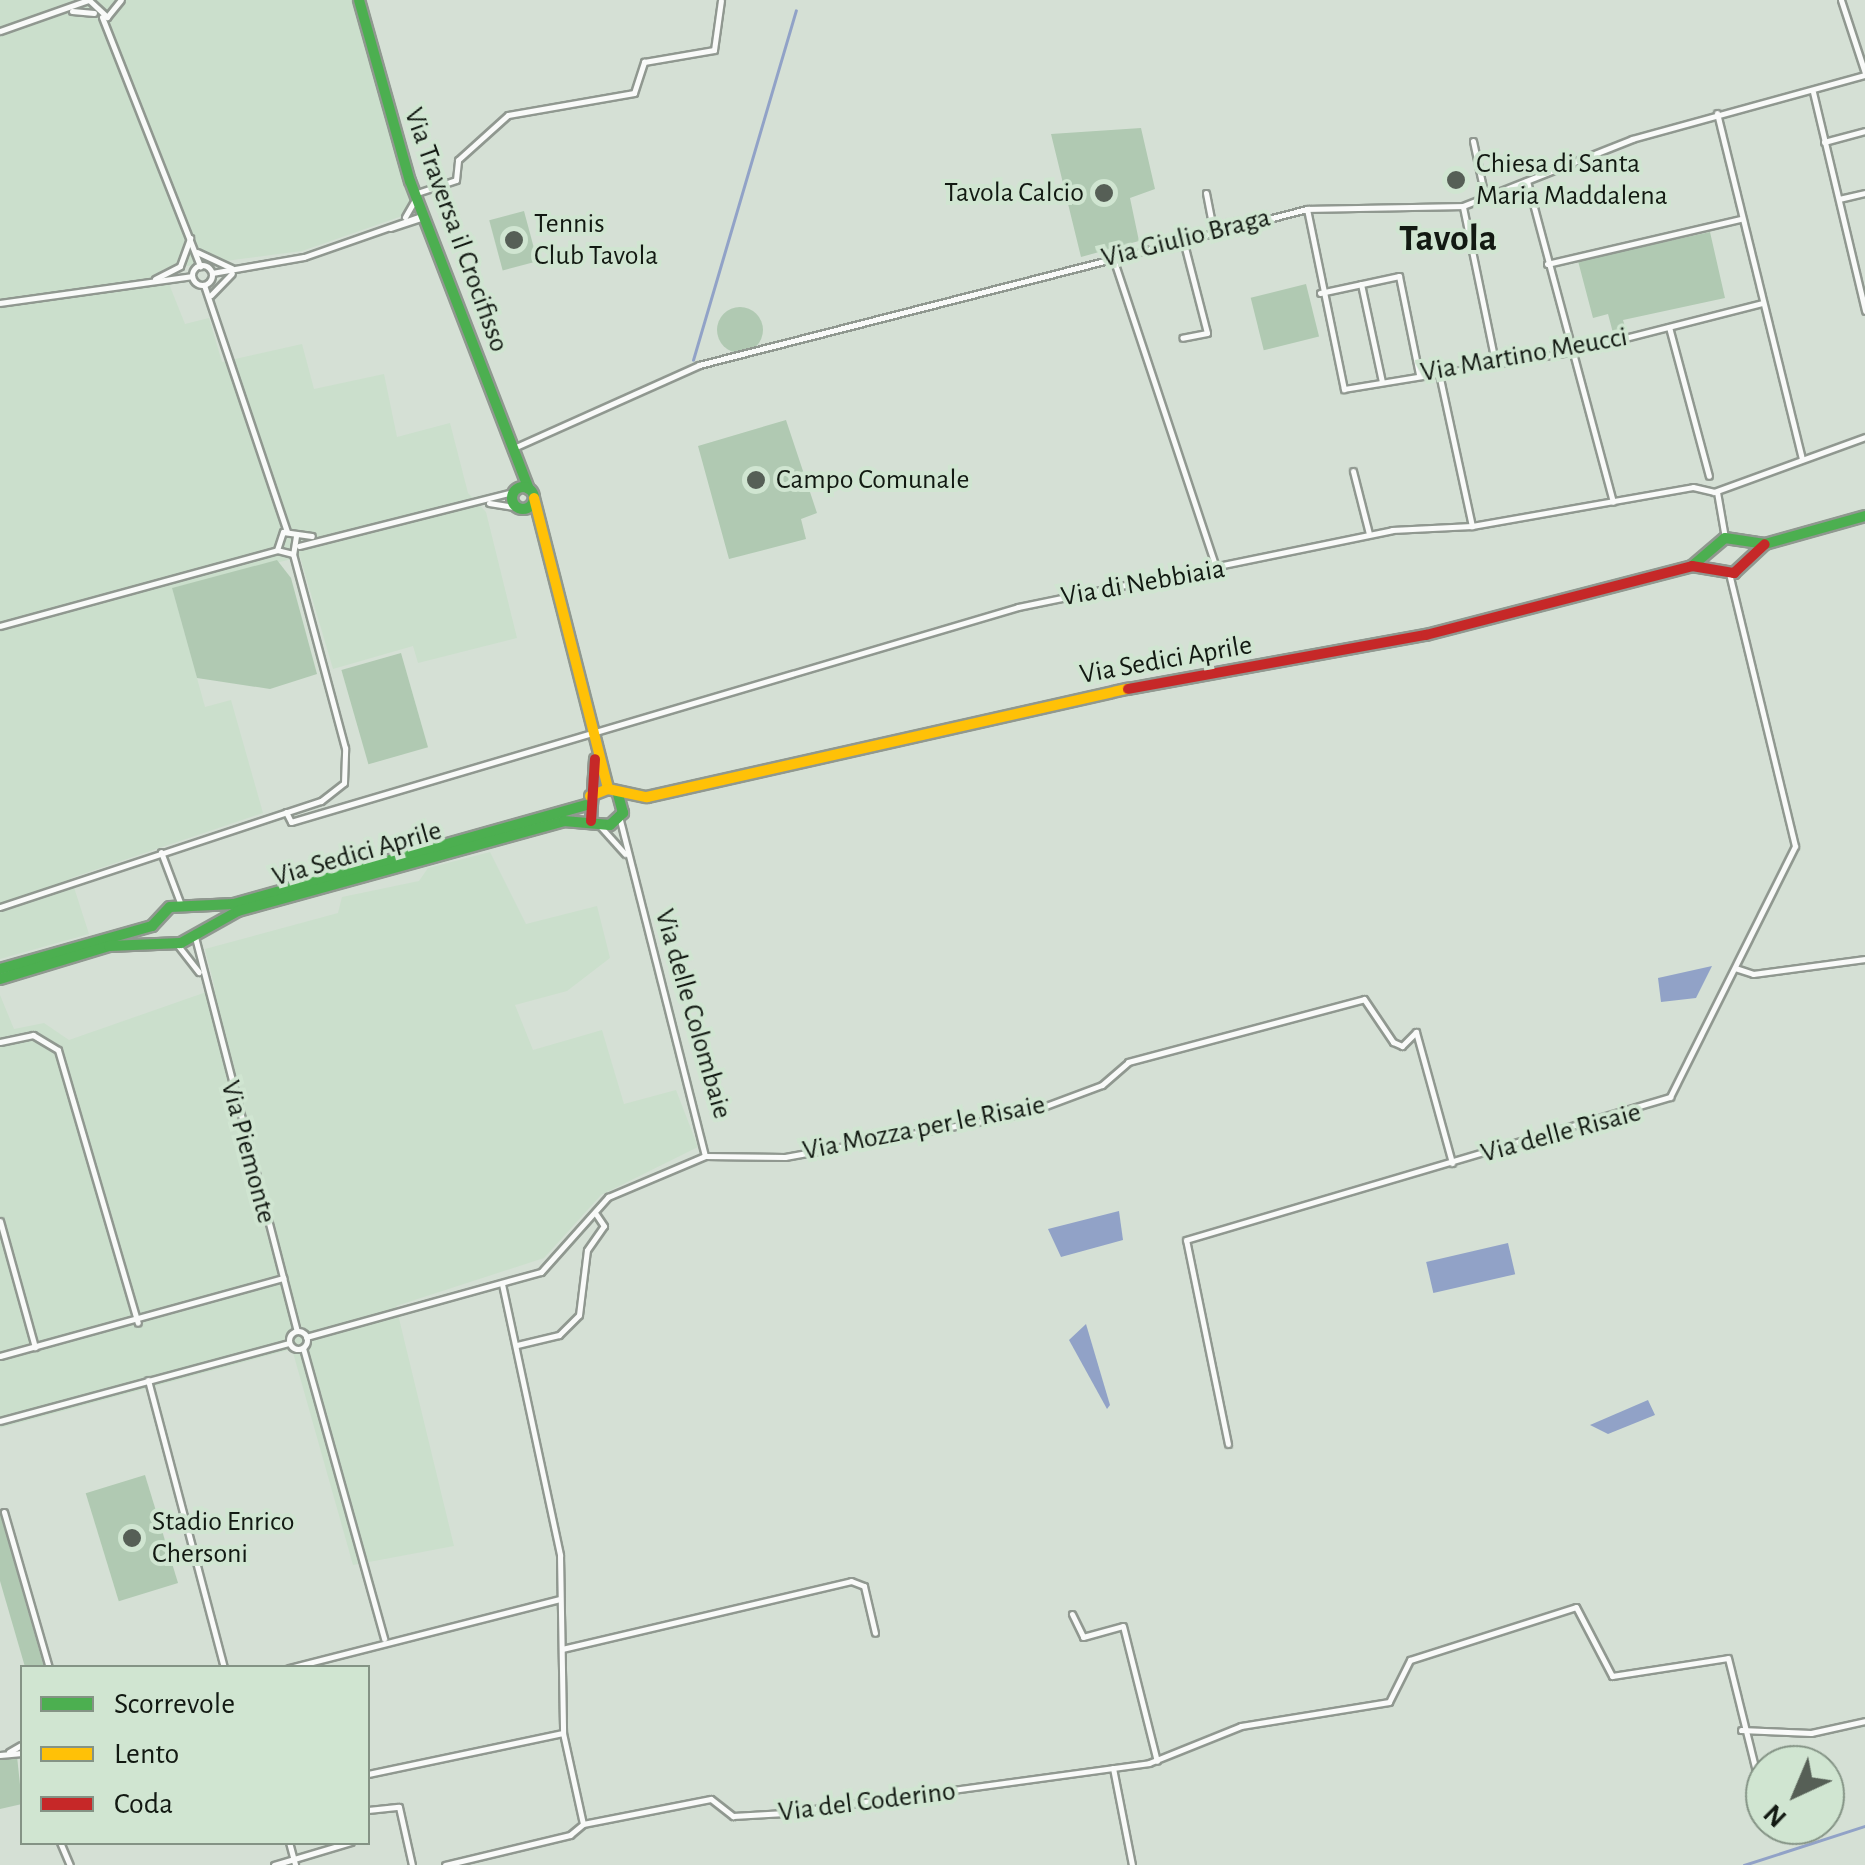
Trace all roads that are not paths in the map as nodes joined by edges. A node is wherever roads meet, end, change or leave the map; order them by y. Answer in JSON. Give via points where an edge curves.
{"nodes":[{"id":1,"x":88,"y":0,"type":"edge"},
{"id":2,"x":359,"y":0,"type":"edge"},
{"id":3,"x":720,"y":0,"type":"edge"},
{"id":4,"x":1841,"y":0,"type":"edge"},
{"id":5,"x":122,"y":1,"type":"edge"},
{"id":6,"x":69,"y":11,"type":"junction"},
{"id":7,"x":94,"y":12,"type":"junction"},
{"id":8,"x":116,"y":13,"type":"junction"},
{"id":9,"x":102,"y":16,"type":"junction"},
{"id":10,"x":0,"y":31,"type":"edge"},
{"id":11,"x":116,"y":34,"type":"junction"},
{"id":12,"x":1865,"y":74,"type":"edge"},
{"id":13,"x":1813,"y":92,"type":"junction"},
{"id":14,"x":1717,"y":113,"type":"junction"},
{"id":15,"x":1865,"y":132,"type":"edge"},
{"id":16,"x":1473,"y":141,"type":"dead end"},
{"id":17,"x":1824,"y":142,"type":"junction"},
{"id":18,"x":1527,"y":181,"type":"junction"},
{"id":19,"x":1206,"y":193,"type":"dead end"},
{"id":20,"x":1865,"y":193,"type":"edge"},
{"id":21,"x":415,"y":196,"type":"junction"},
{"id":22,"x":1485,"y":197,"type":"junction"},
{"id":23,"x":1838,"y":199,"type":"junction"},
{"id":24,"x":1463,"y":206,"type":"junction"},
{"id":25,"x":1307,"y":209,"type":"junction"},
{"id":26,"x":424,"y":217,"type":"junction"},
{"id":27,"x":405,"y":218,"type":"junction"},
{"id":28,"x":1741,"y":219,"type":"junction"},
{"id":29,"x":410,"y":226,"type":"junction"},
{"id":30,"x":387,"y":228,"type":"junction"},
{"id":31,"x":428,"y":229,"type":"junction"},
{"id":32,"x":190,"y":230,"type":"junction"},
{"id":33,"x":1213,"y":230,"type":"junction"},
{"id":34,"x":1182,"y":236,"type":"junction"},
{"id":35,"x":196,"y":251,"type":"junction"},
{"id":36,"x":1112,"y":255,"type":"junction"},
{"id":37,"x":1547,"y":264,"type":"junction"},
{"id":38,"x":200,"y":266,"type":"junction"},
{"id":39,"x":239,"y":269,"type":"junction"},
{"id":40,"x":212,"y":273,"type":"junction"},
{"id":41,"x":192,"y":276,"type":"junction"},
{"id":42,"x":1860,"y":278,"type":"edge"},
{"id":43,"x":153,"y":280,"type":"junction"},
{"id":44,"x":1361,"y":284,"type":"junction"},
{"id":45,"x":204,"y":285,"type":"junction"},
{"id":46,"x":1320,"y":293,"type":"junction"},
{"id":47,"x":0,"y":303,"type":"edge"},
{"id":48,"x":211,"y":303,"type":"junction"},
{"id":49,"x":1762,"y":303,"type":"junction"},
{"id":50,"x":1865,"y":308,"type":"edge"},
{"id":51,"x":1669,"y":327,"type":"junction"},
{"id":52,"x":1182,"y":338,"type":"dead end"},
{"id":53,"x":1570,"y":352,"type":"junction"},
{"id":54,"x":1495,"y":360,"type":"junction"},
{"id":55,"x":1438,"y":369,"type":"junction"},
{"id":56,"x":1419,"y":374,"type":"junction"},
{"id":57,"x":1382,"y":382,"type":"junction"},
{"id":58,"x":1865,"y":437,"type":"edge"},
{"id":59,"x":516,"y":446,"type":"junction"},
{"id":60,"x":1802,"y":458,"type":"junction"},
{"id":61,"x":1354,"y":471,"type":"dead end"},
{"id":62,"x":1709,"y":476,"type":"junction"},
{"id":63,"x":1721,"y":483,"type":"junction"},
{"id":64,"x":1705,"y":487,"type":"junction"},
{"id":65,"x":1716,"y":491,"type":"junction"},
{"id":66,"x":525,"y":492,"type":"junction"},
{"id":67,"x":486,"y":502,"type":"junction"},
{"id":68,"x":1613,"y":502,"type":"junction"},
{"id":69,"x":521,"y":509,"type":"junction"},
{"id":70,"x":279,"y":512,"type":"junction"},
{"id":71,"x":1865,"y":516,"type":"edge"},
{"id":72,"x":1472,"y":526,"type":"junction"},
{"id":73,"x":540,"y":527,"type":"junction"},
{"id":74,"x":288,"y":531,"type":"junction"},
{"id":75,"x":1369,"y":534,"type":"junction"},
{"id":76,"x":296,"y":536,"type":"junction"},
{"id":77,"x":315,"y":536,"type":"junction"},
{"id":78,"x":276,"y":538,"type":"junction"},
{"id":79,"x":1739,"y":544,"type":"junction"},
{"id":80,"x":298,"y":546,"type":"junction"},
{"id":81,"x":277,"y":550,"type":"junction"},
{"id":82,"x":1713,"y":550,"type":"junction"},
{"id":83,"x":257,"y":552,"type":"junction"},
{"id":84,"x":293,"y":554,"type":"junction"},
{"id":85,"x":284,"y":555,"type":"junction"},
{"id":86,"x":1715,"y":565,"type":"junction"},
{"id":87,"x":1692,"y":566,"type":"junction"},
{"id":88,"x":1743,"y":568,"type":"junction"},
{"id":89,"x":1217,"y":571,"type":"junction"},
{"id":90,"x":1729,"y":573,"type":"junction"},
{"id":91,"x":296,"y":575,"type":"junction"},
{"id":92,"x":1738,"y":590,"type":"junction"},
{"id":93,"x":0,"y":626,"type":"edge"},
{"id":94,"x":592,"y":733,"type":"junction"},
{"id":95,"x":596,"y":754,"type":"junction"},
{"id":96,"x":613,"y":791,"type":"junction"},
{"id":97,"x":647,"y":797,"type":"junction"},
{"id":98,"x":588,"y":801,"type":"junction"},
{"id":99,"x":286,"y":812,"type":"junction"},
{"id":100,"x":622,"y":816,"type":"junction"},
{"id":101,"x":595,"y":823,"type":"junction"},
{"id":102,"x":161,"y":852,"type":"junction"},
{"id":103,"x":627,"y":856,"type":"junction"},
{"id":104,"x":0,"y":908,"type":"edge"},
{"id":105,"x":181,"y":908,"type":"junction"},
{"id":106,"x":159,"y":921,"type":"junction"},
{"id":107,"x":195,"y":931,"type":"junction"},
{"id":108,"x":171,"y":941,"type":"junction"},
{"id":109,"x":1865,"y":959,"type":"edge"},
{"id":110,"x":1735,"y":968,"type":"junction"},
{"id":111,"x":0,"y":970,"type":"edge"},
{"id":112,"x":199,"y":972,"type":"junction"},
{"id":113,"x":0,"y":979,"type":"edge"},
{"id":114,"x":0,"y":1042,"type":"edge"},
{"id":115,"x":705,"y":1156,"type":"junction"},
{"id":116,"x":1452,"y":1163,"type":"junction"},
{"id":117,"x":596,"y":1214,"type":"junction"},
{"id":118,"x":0,"y":1221,"type":"edge"},
{"id":119,"x":283,"y":1278,"type":"junction"},
{"id":120,"x":502,"y":1284,"type":"junction"},
{"id":121,"x":138,"y":1323,"type":"junction"},
{"id":122,"x":297,"y":1331,"type":"junction"},
{"id":123,"x":306,"y":1337,"type":"junction"},
{"id":124,"x":289,"y":1342,"type":"junction"},
{"id":125,"x":517,"y":1344,"type":"junction"},
{"id":126,"x":36,"y":1346,"type":"junction"},
{"id":127,"x":303,"y":1348,"type":"junction"},
{"id":128,"x":0,"y":1356,"type":"edge"},
{"id":129,"x":148,"y":1380,"type":"junction"},
{"id":130,"x":0,"y":1421,"type":"edge"},
{"id":131,"x":1228,"y":1444,"type":"dead end"},
{"id":132,"x":4,"y":1512,"type":"dead end"},
{"id":133,"x":559,"y":1599,"type":"junction"},
{"id":134,"x":1072,"y":1614,"type":"dead end"},
{"id":135,"x":875,"y":1632,"type":"dead end"},
{"id":136,"x":384,"y":1639,"type":"junction"},
{"id":137,"x":562,"y":1649,"type":"junction"},
{"id":138,"x":309,"y":1664,"type":"edge"},
{"id":139,"x":48,"y":1665,"type":"edge"},
{"id":140,"x":223,"y":1665,"type":"edge"},
{"id":141,"x":1865,"y":1721,"type":"edge"},
{"id":142,"x":1741,"y":1730,"type":"junction"},
{"id":143,"x":563,"y":1733,"type":"junction"},
{"id":144,"x":1746,"y":1745,"type":"edge"},
{"id":145,"x":1157,"y":1761,"type":"junction"},
{"id":146,"x":1113,"y":1768,"type":"junction"},
{"id":147,"x":370,"y":1774,"type":"edge"},
{"id":148,"x":370,"y":1810,"type":"edge"},
{"id":149,"x":583,"y":1824,"type":"junction"},
{"id":150,"x":342,"y":1845,"type":"edge"},
{"id":151,"x":294,"y":1862,"type":"edge"},
{"id":152,"x":274,"y":1865,"type":"edge"},
{"id":153,"x":412,"y":1865,"type":"edge"},
{"id":154,"x":445,"y":1865,"type":"edge"},
{"id":155,"x":1132,"y":1865,"type":"edge"}],
"edges":[{"from":1,"to":6,"type":"street"},
{"from":1,"to":7,"type":"street"},
{"from":2,"to":21,"type":"main road","name":"Via Traversa il Crocifisso"},
{"from":3,"to":21,"type":"street","via":[[714,50],[644,62],[634,94],[508,115],[458,160],[456,180]]},
{"from":4,"to":12,"type":"street"},
{"from":5,"to":8,"type":"street"},
{"from":6,"to":7,"type":"street"},
{"from":6,"to":10,"type":"street"},
{"from":7,"to":9,"type":"street"},
{"from":8,"to":9,"type":"street"},
{"from":8,"to":11,"type":"street"},
{"from":9,"to":11,"type":"street"},
{"from":11,"to":32,"type":"street"},
{"from":12,"to":13,"type":"street","name":"Via Giulio Braga"},
{"from":13,"to":14,"type":"street","name":"Via Giulio Braga"},
{"from":13,"to":17,"type":"street"},
{"from":14,"to":18,"type":"street","name":"Via Giulio Braga"},
{"from":14,"to":28,"type":"street"},
{"from":15,"to":17,"type":"street"},
{"from":16,"to":22,"type":"street"},
{"from":17,"to":23,"type":"street"},
{"from":18,"to":22,"type":"street","name":"Via Giulio Braga"},
{"from":18,"to":37,"type":"street"},
{"from":19,"to":33,"type":"street"},
{"from":20,"to":23,"type":"street"},
{"from":21,"to":26,"type":"main road","name":"Via Traversa il Crocifisso"},
{"from":21,"to":27,"type":"street"},
{"from":22,"to":24,"type":"street","name":"Via Giulio Braga"},
{"from":23,"to":42,"type":"street"},
{"from":24,"to":25,"type":"street","name":"Via Giulio Braga"},
{"from":24,"to":54,"type":"street"},
{"from":25,"to":33,"type":"street","name":"Via Giulio Braga"},
{"from":25,"to":46,"type":"street"},
{"from":26,"to":27,"type":"street"},
{"from":26,"to":29,"type":"street"},
{"from":26,"to":31,"type":"main road","name":"Via Traversa il Crocifisso"},
{"from":27,"to":30,"type":"street"},
{"from":28,"to":37,"type":"street"},
{"from":28,"to":49,"type":"street"},
{"from":29,"to":30,"type":"street"},
{"from":29,"to":31,"type":"street"},
{"from":30,"to":39,"type":"street"},
{"from":31,"to":59,"type":"main road","name":"Via Traversa il Crocifisso"},
{"from":32,"to":35,"type":"street"},
{"from":32,"to":43,"type":"street","via":[[187,257]]},
{"from":33,"to":34,"type":"street","name":"Via Giulio Braga"},
{"from":34,"to":36,"type":"street","name":"Via Giulio Braga"},
{"from":34,"to":52,"type":"street","via":[[1206,333]]},
{"from":35,"to":38,"type":"street"},
{"from":35,"to":39,"type":"street"},
{"from":36,"to":59,"type":"street","name":"Via Giulio Braga","via":[[699,365]]},
{"from":36,"to":89,"type":"street"},
{"from":37,"to":53,"type":"street"},
{"from":38,"to":40,"type":"street"},
{"from":38,"to":41,"type":"street"},
{"from":39,"to":40,"type":"street"},
{"from":39,"to":48,"type":"street","via":[[216,280]]},
{"from":40,"to":45,"type":"street"},
{"from":41,"to":43,"type":"street"},
{"from":41,"to":45,"type":"street"},
{"from":42,"to":50,"type":"street"},
{"from":43,"to":47,"type":"street"},
{"from":44,"to":46,"type":"street"},
{"from":44,"to":56,"type":"street","via":[[1399,276]]},
{"from":44,"to":57,"type":"street"},
{"from":45,"to":48,"type":"street"},
{"from":46,"to":57,"type":"street","name":"Via Martino Meucci","via":[[1342,389]]},
{"from":48,"to":70,"type":"street"},
{"from":49,"to":51,"type":"street","name":"Via Martino Meucci"},
{"from":49,"to":60,"type":"street"},
{"from":51,"to":53,"type":"street","name":"Via Martino Meucci"},
{"from":51,"to":62,"type":"street"},
{"from":53,"to":54,"type":"street","name":"Via Martino Meucci"},
{"from":53,"to":68,"type":"street"},
{"from":54,"to":55,"type":"street","name":"Via Martino Meucci"},
{"from":55,"to":56,"type":"street","name":"Via Martino Meucci"},
{"from":55,"to":72,"type":"street"},
{"from":56,"to":57,"type":"street","name":"Via Martino Meucci"},
{"from":58,"to":60,"type":"street"},
{"from":59,"to":66,"type":"main road","name":"Via Traversa il Crocifisso"},
{"from":60,"to":63,"type":"street"},
{"from":61,"to":75,"type":"street"},
{"from":62,"to":63,"type":"street"},
{"from":62,"to":64,"type":"street"},
{"from":63,"to":65,"type":"street"},
{"from":64,"to":65,"type":"street","name":"Via di Nebbiaia"},
{"from":64,"to":68,"type":"street","name":"Via di Nebbiaia"},
{"from":65,"to":79,"type":"street"},
{"from":66,"to":67,"type":"street"},
{"from":66,"to":69,"type":"main road"},
{"from":66,"to":69,"type":"main road"},
{"from":66,"to":73,"type":"main road"},
{"from":67,"to":69,"type":"street"},
{"from":67,"to":77,"type":"street","via":[[421,508]]},
{"from":68,"to":72,"type":"street","name":"Via di Nebbiaia"},
{"from":69,"to":73,"type":"main road"},
{"from":70,"to":74,"type":"street"},
{"from":70,"to":78,"type":"street"},
{"from":71,"to":79,"type":"main road","name":"Via Sedici Aprile","via":[[1765,544]]},
{"from":72,"to":75,"type":"street","name":"Via di Nebbiaia"},
{"from":73,"to":94,"type":"main road"},
{"from":74,"to":76,"type":"street"},
{"from":74,"to":78,"type":"street"},
{"from":75,"to":89,"type":"street","name":"Via di Nebbiaia"},
{"from":76,"to":77,"type":"street"},
{"from":76,"to":80,"type":"street"},
{"from":77,"to":80,"type":"street"},
{"from":78,"to":81,"type":"street"},
{"from":78,"to":83,"type":"street"},
{"from":79,"to":82,"type":"main road","name":"Via Sedici Aprile"},
{"from":79,"to":88,"type":"main road"},
{"from":80,"to":84,"type":"street"},
{"from":81,"to":83,"type":"street"},
{"from":81,"to":85,"type":"street"},
{"from":82,"to":86,"type":"main road"},
{"from":82,"to":87,"type":"main road","name":"Via Sedici Aprile"},
{"from":83,"to":93,"type":"street"},
{"from":84,"to":85,"type":"street"},
{"from":84,"to":91,"type":"street"},
{"from":85,"to":91,"type":"street"},
{"from":86,"to":87,"type":"main road","name":"Via Sedici Aprile"},
{"from":86,"to":90,"type":"main road"},
{"from":87,"to":97,"type":"main road","name":"Via Sedici Aprile","via":[[1426,636],[1070,700]]},
{"from":88,"to":90,"type":"main road"},
{"from":88,"to":92,"type":"street","name":"Via delle Risaie"},
{"from":89,"to":94,"type":"street","name":"Via di Nebbiaia","via":[[977,617]]},
{"from":90,"to":92,"type":"street","name":"Via delle Risaie"},
{"from":91,"to":99,"type":"street","via":[[344,748],[344,783]]},
{"from":92,"to":110,"type":"street","name":"Via delle Risaie","via":[[1795,846]]},
{"from":94,"to":95,"type":"main road"},
{"from":94,"to":99,"type":"street","name":"Via di Nebbiaia","via":[[290,822]]},
{"from":95,"to":96,"type":"main road"},
{"from":95,"to":98,"type":"main road"},
{"from":96,"to":97,"type":"main road"},
{"from":96,"to":98,"type":"main road","name":"Via Sedici Aprile"},
{"from":96,"to":100,"type":"main road"},
{"from":97,"to":100,"type":"main road","name":"Via Sedici Aprile"},
{"from":98,"to":101,"type":"main road"},
{"from":98,"to":105,"type":"main road","name":"Via Sedici Aprile"},
{"from":99,"to":102,"type":"street"},
{"from":100,"to":101,"type":"main road","name":"Via Sedici Aprile"},
{"from":100,"to":103,"type":"street","name":"Via delle Colombaie"},
{"from":101,"to":103,"type":"street","name":"Via delle Colombaie"},
{"from":101,"to":107,"type":"main road","name":"Via Sedici Aprile","via":[[474,844]]},
{"from":102,"to":104,"type":"street"},
{"from":102,"to":105,"type":"street"},
{"from":103,"to":115,"type":"street","name":"Via delle Colombaie"},
{"from":105,"to":106,"type":"main road"},
{"from":105,"to":107,"type":"main road"},
{"from":106,"to":108,"type":"main road"},
{"from":106,"to":111,"type":"main road"},
{"from":107,"to":108,"type":"main road","name":"Via Sedici Aprile"},
{"from":107,"to":112,"type":"street","name":"Via Piemonte"},
{"from":108,"to":112,"type":"street","name":"Via Piemonte"},
{"from":108,"to":113,"type":"main road","name":"Via Sedici Aprile","via":[[109,946]]},
{"from":109,"to":110,"type":"street","via":[[1753,974]]},
{"from":110,"to":116,"type":"street","name":"Via delle Risaie","via":[[1660,1106]]},
{"from":112,"to":119,"type":"street","name":"Via Piemonte"},
{"from":114,"to":121,"type":"street","via":[[33,1035],[52,1042]]},
{"from":115,"to":116,"type":"street","name":"Via Mozza per le Risaie","via":[[786,1157],[1027,1113],[1102,1085],[1128,1062],[1364,999],[1392,1042],[1402,1046],[1416,1032]]},
{"from":115,"to":117,"type":"street","name":"Via delle Colombaie","via":[[615,1193]]},
{"from":116,"to":131,"type":"street","name":"Via delle Risaie","via":[[1186,1240]]},
{"from":117,"to":120,"type":"street","name":"Via delle Colombaie","via":[[550,1264]]},
{"from":117,"to":125,"type":"street","via":[[604,1226],[588,1250],[580,1315],[558,1335]]},
{"from":118,"to":126,"type":"street"},
{"from":119,"to":121,"type":"street"},
{"from":119,"to":122,"type":"street","name":"Via Piemonte"},
{"from":120,"to":123,"type":"street","name":"Via delle Colombaie"},
{"from":120,"to":125,"type":"street"},
{"from":121,"to":126,"type":"street"},
{"from":122,"to":123,"type":"street"},
{"from":122,"to":124,"type":"street"},
{"from":123,"to":127,"type":"street"},
{"from":124,"to":127,"type":"street"},
{"from":124,"to":129,"type":"street"},
{"from":125,"to":133,"type":"street","via":[[560,1554]]},
{"from":126,"to":128,"type":"street"},
{"from":127,"to":136,"type":"street"},
{"from":129,"to":130,"type":"street"},
{"from":129,"to":140,"type":"street"},
{"from":132,"to":139,"type":"street"},
{"from":133,"to":136,"type":"street"},
{"from":133,"to":137,"type":"street"},
{"from":134,"to":145,"type":"street","via":[[1083,1637],[1123,1626]]},
{"from":135,"to":137,"type":"street","via":[[864,1586],[852,1581]]},
{"from":136,"to":138,"type":"street"},
{"from":137,"to":143,"type":"street"},
{"from":141,"to":142,"type":"street","via":[[1811,1734]]},
{"from":142,"to":144,"type":"street"},
{"from":142,"to":145,"type":"street","name":"Via del Coderino","via":[[1728,1658],[1612,1676],[1580,1610],[1410,1660],[1390,1702],[1241,1726]]},
{"from":143,"to":147,"type":"street"},
{"from":143,"to":149,"type":"street"},
{"from":145,"to":146,"type":"street","name":"Via del Coderino"},
{"from":146,"to":149,"type":"street","name":"Via del Coderino","via":[[785,1813],[733,1816],[711,1799]]},
{"from":146,"to":155,"type":"street"},
{"from":148,"to":153,"type":"street","via":[[398,1806]]},
{"from":149,"to":154,"type":"street","name":"Via del Coderino","via":[[570,1836]]},
{"from":150,"to":151,"type":"street"},
{"from":151,"to":152,"type":"street"}]}
